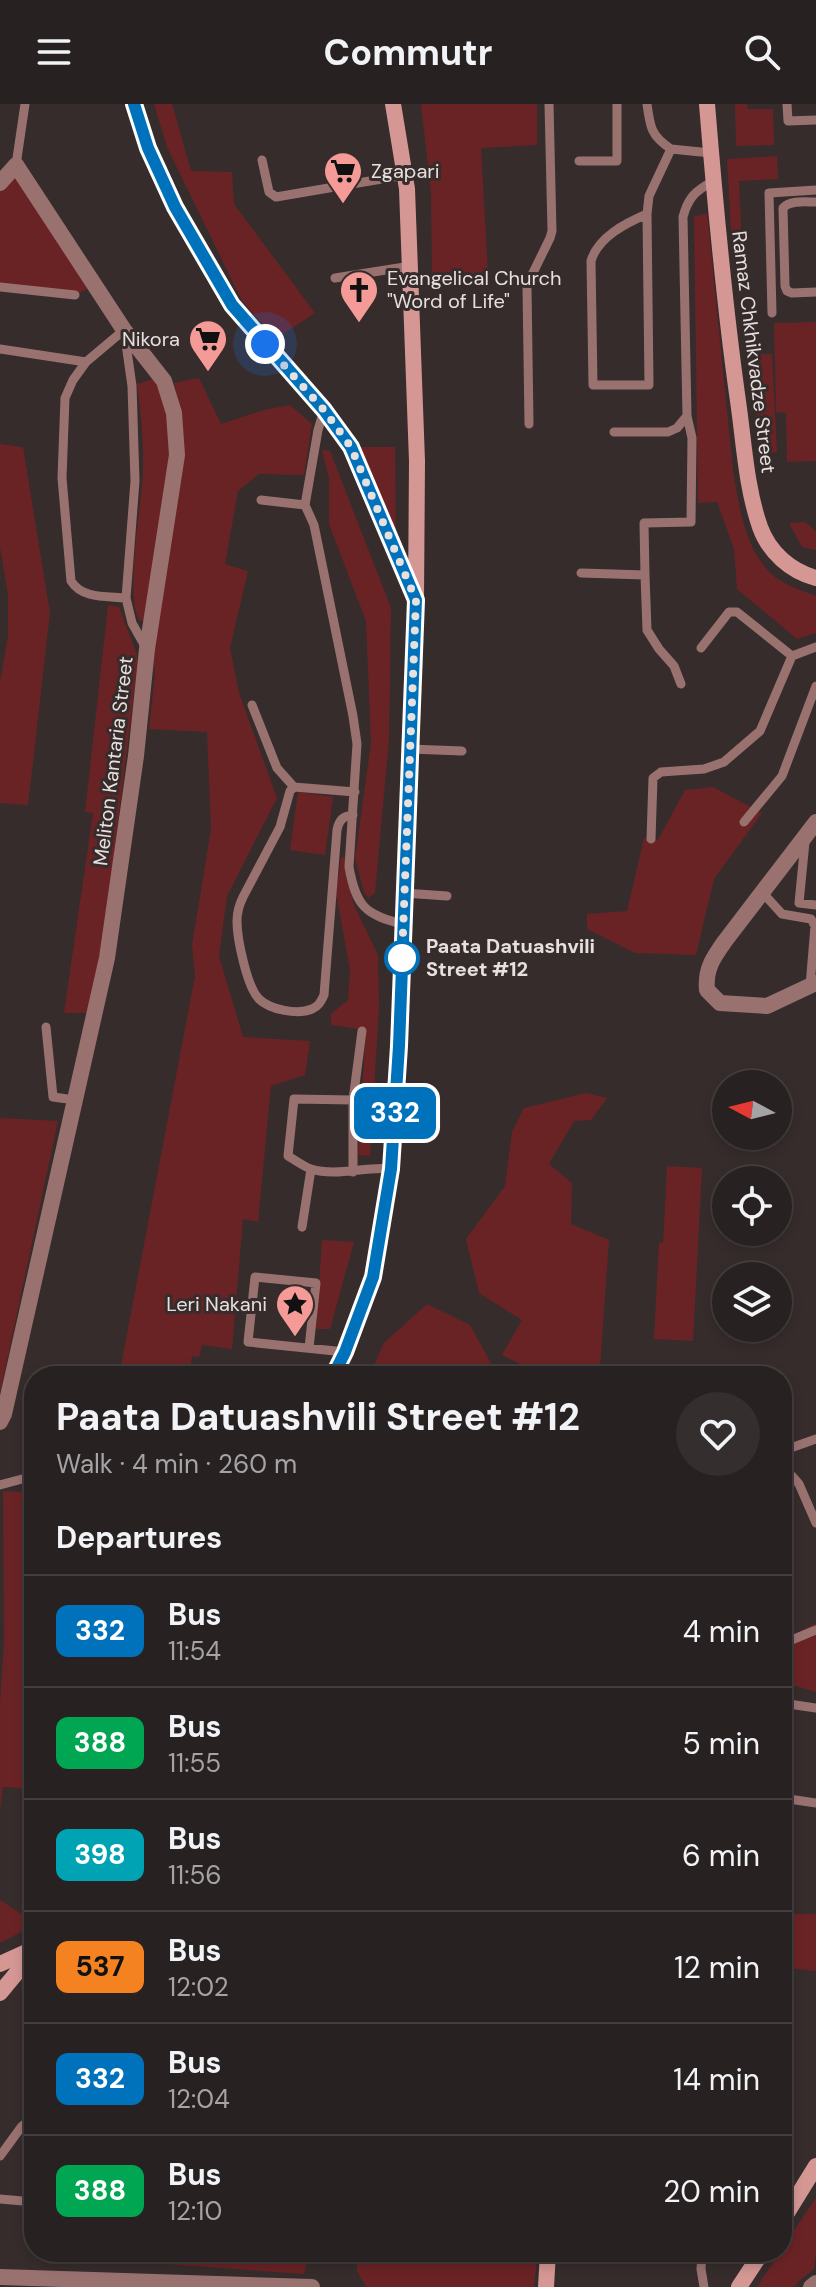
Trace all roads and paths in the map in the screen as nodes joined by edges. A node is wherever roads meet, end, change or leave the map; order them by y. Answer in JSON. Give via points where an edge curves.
{"nodes":[{"id":1,"x":25,"y":104,"type":"edge"},
{"id":2,"x":134,"y":104,"type":"edge"},
{"id":3,"x":393,"y":104,"type":"edge"},
{"id":4,"x":549,"y":104,"type":"edge"},
{"id":5,"x":617,"y":104,"type":"edge"},
{"id":6,"x":647,"y":104,"type":"edge"},
{"id":7,"x":707,"y":104,"type":"edge"},
{"id":8,"x":787,"y":104,"type":"edge"},
{"id":9,"x":816,"y":120,"type":"edge"},
{"id":10,"x":671,"y":149,"type":"junction"},
{"id":11,"x":711,"y":153,"type":"junction"},
{"id":12,"x":262,"y":160,"type":"dead end"},
{"id":13,"x":579,"y":161,"type":"dead end"},
{"id":14,"x":16,"y":165,"type":"junction"},
{"id":15,"x":405,"y":175,"type":"junction"},
{"id":16,"x":712,"y":182,"type":"junction"},
{"id":17,"x":0,"y":183,"type":"edge"},
{"id":18,"x":816,"y":190,"type":"edge"},
{"id":19,"x":816,"y":202,"type":"edge"},
{"id":20,"x":647,"y":214,"type":"junction"},
{"id":21,"x":411,"y":266,"type":"junction"},
{"id":22,"x":335,"y":278,"type":"dead end"},
{"id":23,"x":0,"y":287,"type":"edge"},
{"id":24,"x":816,"y":292,"type":"edge"},
{"id":25,"x":75,"y":295,"type":"dead end"},
{"id":26,"x":772,"y":313,"type":"dead end"},
{"id":27,"x":124,"y":330,"type":"junction"},
{"id":28,"x":0,"y":349,"type":"edge"},
{"id":29,"x":86,"y":362,"type":"junction"},
{"id":30,"x":324,"y":410,"type":"junction"},
{"id":31,"x":687,"y":416,"type":"junction"},
{"id":32,"x":529,"y":424,"type":"dead end"},
{"id":33,"x":614,"y":432,"type":"dead end"},
{"id":34,"x":261,"y":500,"type":"dead end"},
{"id":35,"x":305,"y":505,"type":"junction"},
{"id":36,"x":581,"y":573,"type":"dead end"},
{"id":37,"x":645,"y":575,"type":"junction"},
{"id":38,"x":816,"y":578,"type":"edge"},
{"id":39,"x":126,"y":598,"type":"junction"},
{"id":40,"x":416,"y":600,"type":"junction"},
{"id":41,"x":816,"y":647,"type":"edge"},
{"id":42,"x":701,"y":648,"type":"dead end"},
{"id":43,"x":147,"y":649,"type":"junction"},
{"id":44,"x":792,"y":656,"type":"junction"},
{"id":45,"x":681,"y":684,"type":"dead end"},
{"id":46,"x":816,"y":686,"type":"edge"},
{"id":47,"x":252,"y":705,"type":"dead end"},
{"id":48,"x":410,"y":749,"type":"junction"},
{"id":49,"x":462,"y":751,"type":"dead end"},
{"id":50,"x":294,"y":787,"type":"junction"},
{"id":51,"x":355,"y":792,"type":"junction"},
{"id":52,"x":353,"y":815,"type":"junction"},
{"id":53,"x":744,"y":822,"type":"dead end"},
{"id":54,"x":811,"y":828,"type":"edge"},
{"id":55,"x":651,"y":839,"type":"dead end"},
{"id":56,"x":762,"y":892,"type":"junction"},
{"id":57,"x":404,"y":893,"type":"junction"},
{"id":58,"x":447,"y":896,"type":"dead end"},
{"id":59,"x":816,"y":905,"type":"edge"},
{"id":60,"x":403,"y":924,"type":"junction"},
{"id":61,"x":813,"y":985,"type":"edge"},
{"id":62,"x":46,"y":1027,"type":"dead end"},
{"id":63,"x":362,"y":1031,"type":"dead end"},
{"id":64,"x":75,"y":1100,"type":"junction"},
{"id":65,"x":353,"y":1100,"type":"junction"},
{"id":66,"x":311,"y":1169,"type":"junction"},
{"id":67,"x":391,"y":1169,"type":"junction"},
{"id":68,"x":353,"y":1172,"type":"junction"},
{"id":69,"x":302,"y":1227,"type":"dead end"},
{"id":70,"x":309,"y":1348,"type":"junction"},
{"id":71,"x":345,"y":1352,"type":"junction"},
{"id":72,"x":338,"y":1366,"type":"edge"},
{"id":73,"x":0,"y":1422,"type":"edge"},
{"id":74,"x":816,"y":1439,"type":"edge"},
{"id":75,"x":792,"y":1447,"type":"edge"},
{"id":76,"x":792,"y":1476,"type":"edge"},
{"id":77,"x":24,"y":1479,"type":"edge"},
{"id":78,"x":0,"y":1485,"type":"edge"},
{"id":79,"x":816,"y":1523,"type":"edge"},
{"id":80,"x":816,"y":1630,"type":"edge"},
{"id":81,"x":792,"y":1640,"type":"edge"},
{"id":82,"x":792,"y":1704,"type":"edge"},
{"id":83,"x":816,"y":1708,"type":"edge"},
{"id":84,"x":792,"y":1799,"type":"edge"},
{"id":85,"x":816,"y":1803,"type":"edge"},
{"id":86,"x":24,"y":1956,"type":"edge"},
{"id":87,"x":0,"y":1964,"type":"edge"},
{"id":88,"x":24,"y":1964,"type":"edge"},
{"id":89,"x":0,"y":1993,"type":"edge"},
{"id":90,"x":24,"y":2124,"type":"edge"},
{"id":91,"x":0,"y":2156,"type":"edge"},
{"id":92,"x":816,"y":2166,"type":"edge"},
{"id":93,"x":0,"y":2199,"type":"edge"},
{"id":94,"x":24,"y":2201,"type":"edge"},
{"id":95,"x":792,"y":2205,"type":"edge"},
{"id":96,"x":547,"y":2262,"type":"edge"},
{"id":97,"x":701,"y":2262,"type":"edge"},
{"id":98,"x":755,"y":2262,"type":"edge"},
{"id":99,"x":0,"y":2277,"type":"edge"},
{"id":100,"x":103,"y":2283,"type":"edge"},
{"id":101,"x":816,"y":2283,"type":"edge"},
{"id":102,"x":312,"y":2287,"type":"edge"},
{"id":103,"x":546,"y":2287,"type":"edge"},
{"id":104,"x":704,"y":2287,"type":"edge"},
{"id":105,"x":739,"y":2287,"type":"edge"},
{"id":106,"x":811,"y":2287,"type":"edge"}],
"edges":[{"from":1,"to":14,"type":"lane"},
{"from":2,"to":30,"type":"street","via":[[175,207],[232,305]]},
{"from":3,"to":15,"type":"main road"},
{"from":4,"to":32,"type":"lane","via":[[552,231],[527,287]]},
{"from":5,"to":13,"type":"lane","via":[[617,161]]},
{"from":6,"to":10,"type":"lane","via":[[656,140]]},
{"from":7,"to":11,"type":"main road","name":"Ramaz Chkhikvadze Street"},
{"from":8,"to":9,"type":"lane","via":[[788,121]]},
{"from":10,"to":11,"type":"lane"},
{"from":10,"to":20,"type":"lane","via":[[649,196]]},
{"from":11,"to":16,"type":"main road","name":"Ramaz Chkhikvadze Street"},
{"from":12,"to":15,"type":"lane","via":[[269,192],[276,197]]},
{"from":14,"to":17,"type":"street"},
{"from":14,"to":27,"type":"street","name":"Meliton Kantaria Street"},
{"from":15,"to":21,"type":"main road"},
{"from":16,"to":31,"type":"lane","via":[[696,190],[683,217]]},
{"from":16,"to":38,"type":"main road","name":"Ramaz Chkhikvadze Street","via":[[758,518],[778,557]]},
{"from":18,"to":26,"type":"lane","via":[[769,193]]},
{"from":19,"to":24,"type":"lane","via":[[783,208],[785,286],[792,293]]},
{"from":20,"to":20,"type":"lane","via":[[628,222],[594,252],[591,261],[593,385],[649,385]]},
{"from":21,"to":22,"type":"lane"},
{"from":21,"to":40,"type":"main road"},
{"from":23,"to":25,"type":"lane"},
{"from":27,"to":29,"type":"lane"},
{"from":27,"to":39,"type":"lane","via":[[135,481]]},
{"from":27,"to":43,"type":"street","name":"Meliton Kantaria Street","via":[[164,381],[174,413],[177,455]]},
{"from":28,"to":29,"type":"lane"},
{"from":29,"to":39,"type":"lane","via":[[65,398],[62,478],[71,581],[84,593]]},
{"from":30,"to":35,"type":"lane"},
{"from":30,"to":40,"type":"street","via":[[351,447]]},
{"from":31,"to":33,"type":"lane","via":[[668,432]]},
{"from":31,"to":37,"type":"lane","via":[[692,438],[691,522],[644,523]]},
{"from":34,"to":35,"type":"lane"},
{"from":35,"to":51,"type":"lane","via":[[314,525],[353,716]]},
{"from":36,"to":37,"type":"lane"},
{"from":37,"to":45,"type":"lane","via":[[647,630]]},
{"from":39,"to":43,"type":"lane"},
{"from":40,"to":48,"type":"main road"},
{"from":41,"to":44,"type":"lane"},
{"from":42,"to":44,"type":"lane","via":[[732,611]]},
{"from":43,"to":64,"type":"street","name":"Meliton Kantaria Street","via":[[107,958]]},
{"from":44,"to":55,"type":"lane","via":[[760,731],[724,762],[661,772],[653,778]]},
{"from":46,"to":53,"type":"lane","via":[[782,776]]},
{"from":47,"to":50,"type":"lane","via":[[277,768]]},
{"from":48,"to":49,"type":"lane"},
{"from":48,"to":57,"type":"main road"},
{"from":50,"to":51,"type":"lane"},
{"from":50,"to":52,"type":"lane","via":[[238,909],[250,983],[266,1005],[302,1011],[320,1004],[338,822]]},
{"from":51,"to":52,"type":"lane"},
{"from":52,"to":60,"type":"lane","via":[[352,887],[361,904],[379,918]]},
{"from":54,"to":56,"type":"street"},
{"from":54,"to":59,"type":"lane","via":[[799,903]]},
{"from":56,"to":61,"type":"lane","via":[[782,914],[811,919],[815,926]]},
{"from":56,"to":61,"type":"street","via":[[711,961],[707,990],[720,1003],[767,1006]]},
{"from":57,"to":58,"type":"lane"},
{"from":57,"to":60,"type":"main road"},
{"from":60,"to":67,"type":"main road"},
{"from":62,"to":64,"type":"lane","via":[[53,1097]]},
{"from":63,"to":65,"type":"lane"},
{"from":64,"to":73,"type":"street","name":"Meliton Kantaria Street"},
{"from":65,"to":66,"type":"lane","via":[[294,1099],[288,1156]]},
{"from":65,"to":68,"type":"lane"},
{"from":66,"to":68,"type":"lane"},
{"from":66,"to":69,"type":"lane"},
{"from":67,"to":68,"type":"lane"},
{"from":67,"to":71,"type":"main road","via":[[373,1277]]},
{"from":70,"to":70,"type":"lane","via":[[248,1342],[255,1277],[316,1283]]},
{"from":70,"to":71,"type":"lane"},
{"from":71,"to":72,"type":"main road"},
{"from":74,"to":75,"type":"lane"},
{"from":76,"to":79,"type":"lane"},
{"from":77,"to":78,"type":"lane"},
{"from":80,"to":81,"type":"lane"},
{"from":82,"to":83,"type":"lane"},
{"from":84,"to":85,"type":"lane"},
{"from":86,"to":87,"type":"main road"},
{"from":88,"to":89,"type":"main road"},
{"from":90,"to":91,"type":"lane"},
{"from":92,"to":95,"type":"main road"},
{"from":93,"to":94,"type":"lane"},
{"from":96,"to":103,"type":"main road"},
{"from":97,"to":104,"type":"lane"},
{"from":98,"to":105,"type":"main road"},
{"from":99,"to":100,"type":"street"},
{"from":100,"to":102,"type":"street"},
{"from":101,"to":106,"type":"street"}]}
